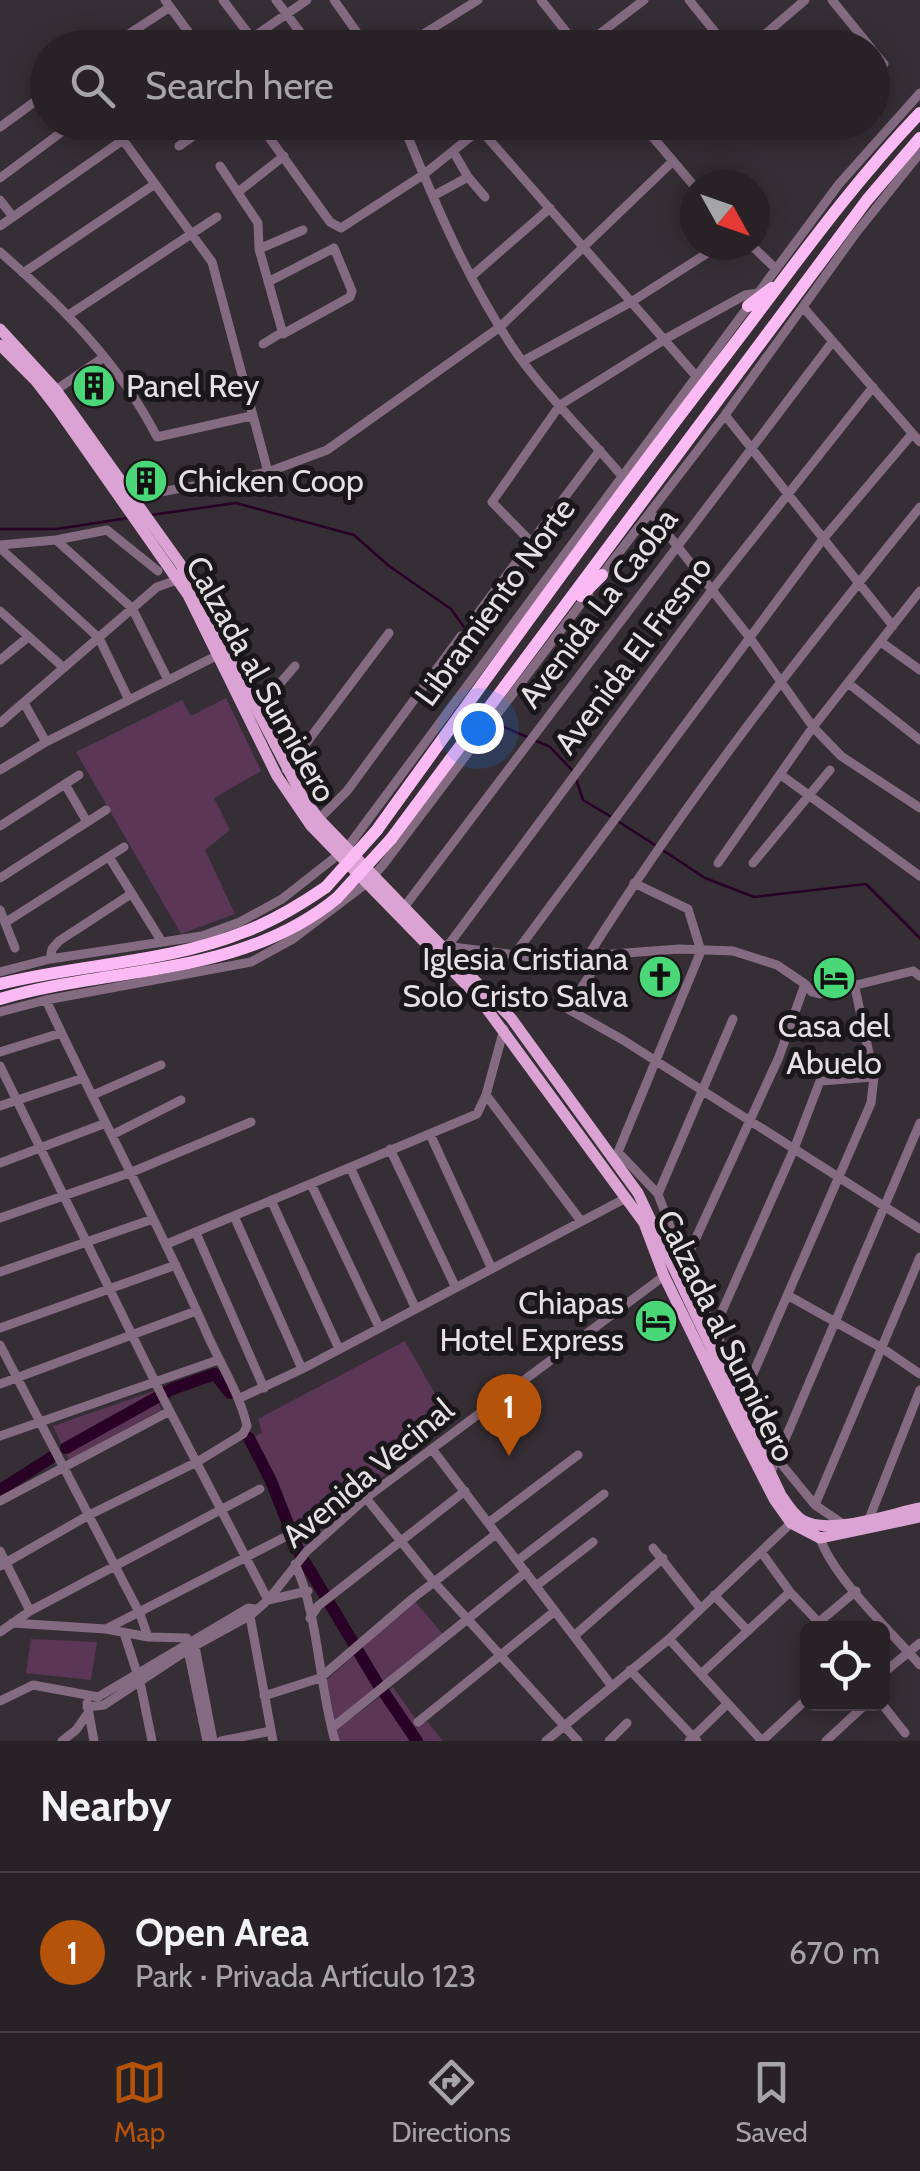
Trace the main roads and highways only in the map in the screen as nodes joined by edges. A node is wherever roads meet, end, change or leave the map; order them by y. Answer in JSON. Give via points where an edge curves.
{"nodes":[{"id":1,"x":920,"y":114,"type":"edge"},
{"id":2,"x":920,"y":138,"type":"edge"},
{"id":3,"x":779,"y":275,"type":"junction"},
{"id":4,"x":802,"y":290,"type":"junction"},
{"id":5,"x":748,"y":306,"type":"road end"},
{"id":6,"x":788,"y":328,"type":"road end"},
{"id":7,"x":0,"y":329,"type":"edge"},
{"id":8,"x":0,"y":345,"type":"edge"},
{"id":9,"x":63,"y":408,"type":"junction"},
{"id":10,"x":148,"y":527,"type":"junction"},
{"id":11,"x":602,"y":575,"type":"road end"},
{"id":12,"x":535,"y":594,"type":"road end"},
{"id":13,"x":198,"y":603,"type":"junction"},
{"id":14,"x":525,"y":623,"type":"junction"},
{"id":15,"x":544,"y":634,"type":"junction"},
{"id":16,"x":343,"y":852,"type":"junction"},
{"id":17,"x":370,"y":878,"type":"junction"},
{"id":18,"x":440,"y":950,"type":"junction"},
{"id":19,"x":0,"y":984,"type":"edge"},
{"id":20,"x":0,"y":999,"type":"edge"},
{"id":21,"x":562,"y":1099,"type":"junction"},
{"id":22,"x":742,"y":1424,"type":"junction"},
{"id":23,"x":920,"y":1508,"type":"edge"},
{"id":24,"x":920,"y":1518,"type":"edge"}],
"edges":[{"from":1,"to":3,"type":"highway","name":"Libramiento Norte"},
{"from":2,"to":4,"type":"highway","name":"Libramiento Norte"},
{"from":3,"to":5,"type":"highway"},
{"from":3,"to":14,"type":"highway","name":"Libramiento Norte"},
{"from":4,"to":6,"type":"highway"},
{"from":4,"to":15,"type":"highway","name":"Libramiento Norte"},
{"from":7,"to":9,"type":"main road","name":"Calzada al Sumidero","via":[[56,390]]},
{"from":8,"to":9,"type":"main road","name":"Calzada al Sumidero"},
{"from":9,"to":10,"type":"main road","name":"Calzada al Sumidero"},
{"from":10,"to":13,"type":"main road"},
{"from":10,"to":13,"type":"main road","name":"Calzada al Sumidero"},
{"from":11,"to":15,"type":"highway"},
{"from":12,"to":14,"type":"highway"},
{"from":13,"to":16,"type":"main road","via":[[286,770]]},
{"from":13,"to":16,"type":"main road","name":"Calzada al Sumidero","via":[[276,776],[311,826]]},
{"from":14,"to":19,"type":"highway","name":"Libramiento Norte","bridge":true,"via":[[326,887],[274,918],[205,944]]},
{"from":15,"to":20,"type":"highway","name":"Libramiento Norte","bridge":true,"via":[[397,839],[337,898],[251,947]]},
{"from":16,"to":17,"type":"main road","name":"Calzada al Sumidero"},
{"from":17,"to":18,"type":"main road","name":"Calzada al Sumidero"},
{"from":17,"to":18,"type":"main road","via":[[406,906]]},
{"from":18,"to":21,"type":"main road","name":"Calzada al Sumidero"},
{"from":18,"to":21,"type":"main road","via":[[512,1018]]},
{"from":21,"to":22,"type":"main road","name":"Calzada al Sumidero","via":[[644,1223],[664,1276]]},
{"from":21,"to":22,"type":"main road","via":[[615,1154],[680,1267],[742,1400]]},
{"from":22,"to":23,"type":"main road","via":[[796,1517],[808,1523],[829,1527]]},
{"from":22,"to":24,"type":"main road","name":"Calzada al Sumidero","via":[[790,1523],[820,1538]]}]}
